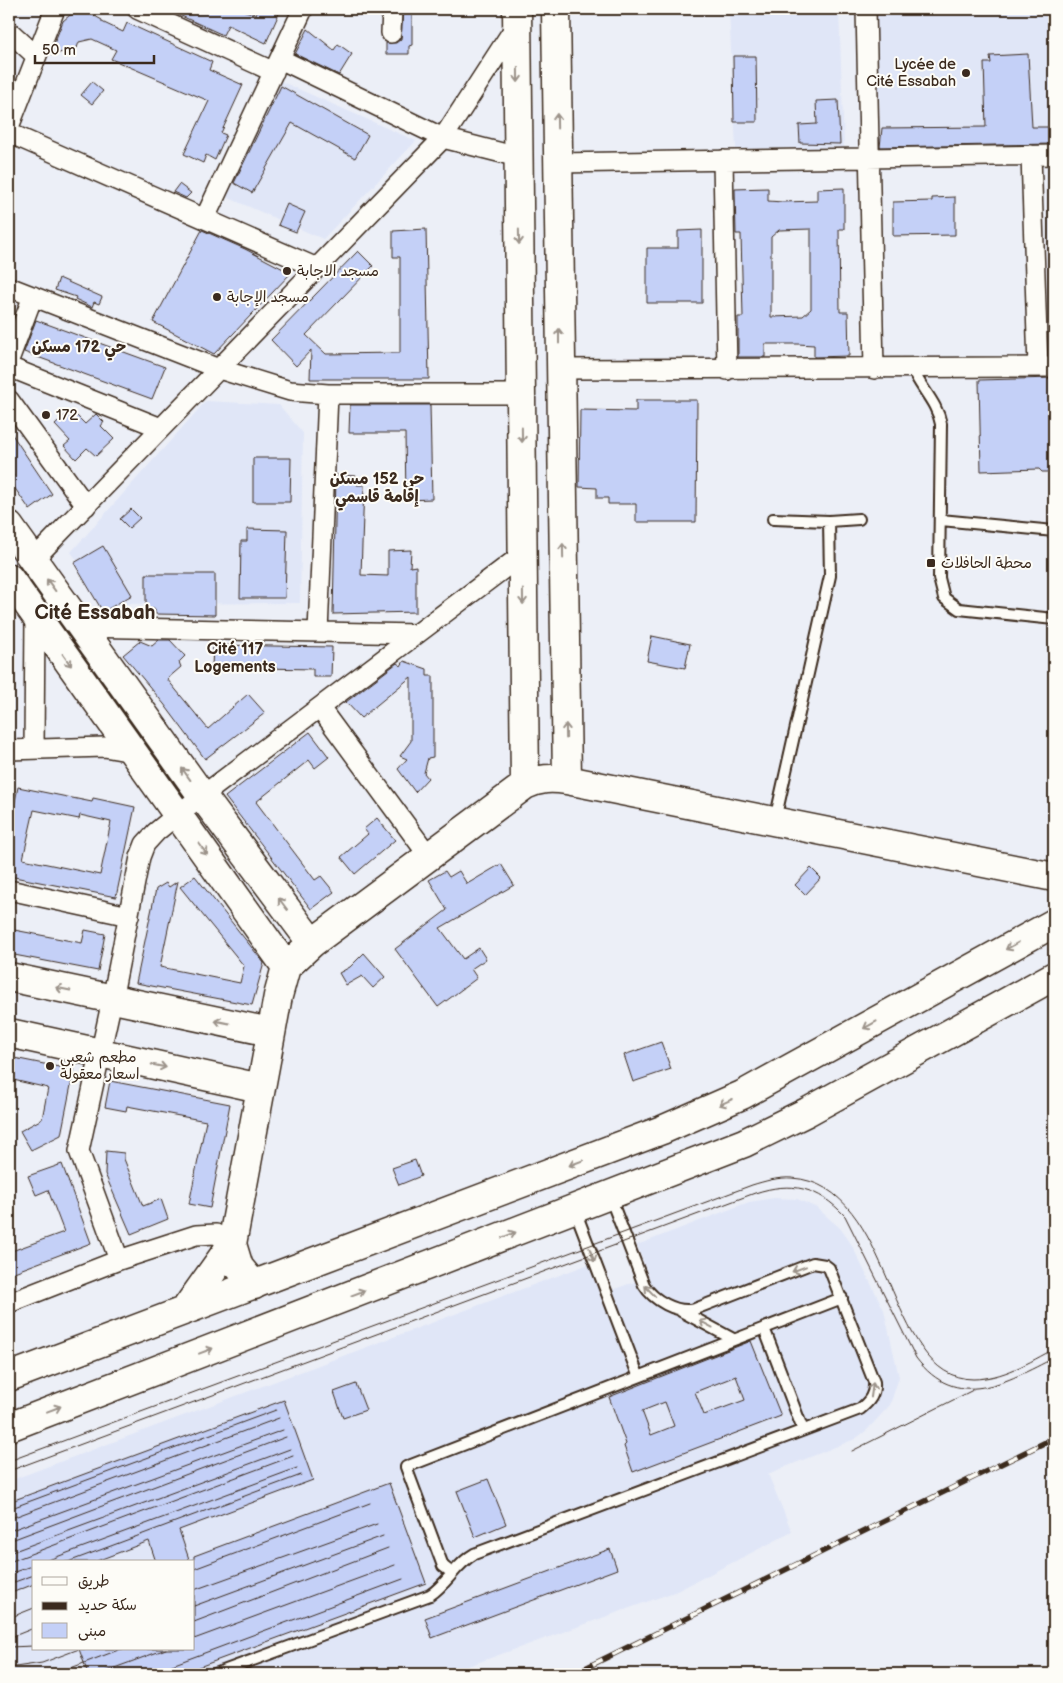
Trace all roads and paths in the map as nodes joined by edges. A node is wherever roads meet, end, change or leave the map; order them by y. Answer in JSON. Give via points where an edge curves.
{"nodes":[{"id":1,"x":55,"y":9,"type":"edge"},
{"id":2,"x":137,"y":9,"type":"edge"},
{"id":3,"x":303,"y":9,"type":"edge"},
{"id":4,"x":392,"y":9,"type":"edge"},
{"id":5,"x":556,"y":9,"type":"edge"},
{"id":6,"x":866,"y":9,"type":"edge"},
{"id":7,"x":517,"y":16,"type":"edge"},
{"id":8,"x":9,"y":30,"type":"edge"},
{"id":9,"x":392,"y":33,"type":"dead end"},
{"id":10,"x":36,"y":56,"type":"junction"},
{"id":11,"x":277,"y":66,"type":"junction"},
{"id":12,"x":10,"y":123,"type":"edge"},
{"id":13,"x":443,"y":138,"type":"junction"},
{"id":14,"x":1031,"y":155,"type":"junction"},
{"id":15,"x":1054,"y":155,"type":"edge"},
{"id":16,"x":518,"y":157,"type":"junction"},
{"id":17,"x":869,"y":157,"type":"junction"},
{"id":18,"x":723,"y":160,"type":"junction"},
{"id":19,"x":558,"y":162,"type":"junction"},
{"id":20,"x":205,"y":218,"type":"junction"},
{"id":21,"x":317,"y":268,"type":"junction"},
{"id":22,"x":9,"y":287,"type":"edge"},
{"id":23,"x":33,"y":296,"type":"junction"},
{"id":24,"x":9,"y":360,"type":"edge"},
{"id":25,"x":1046,"y":367,"type":"edge"},
{"id":26,"x":9,"y":368,"type":"edge"},
{"id":27,"x":219,"y":368,"type":"junction"},
{"id":28,"x":912,"y":368,"type":"junction"},
{"id":29,"x":559,"y":369,"type":"junction"},
{"id":30,"x":874,"y":369,"type":"junction"},
{"id":31,"x":727,"y":370,"type":"junction"},
{"id":32,"x":328,"y":394,"type":"junction"},
{"id":33,"x":521,"y":394,"type":"junction"},
{"id":34,"x":9,"y":400,"type":"edge"},
{"id":35,"x":161,"y":428,"type":"junction"},
{"id":36,"x":86,"y":506,"type":"junction"},
{"id":37,"x":773,"y":519,"type":"dead end"},
{"id":38,"x":858,"y":519,"type":"dead end"},
{"id":39,"x":941,"y":520,"type":"junction"},
{"id":40,"x":829,"y":521,"type":"junction"},
{"id":41,"x":9,"y":526,"type":"edge"},
{"id":42,"x":1054,"y":531,"type":"edge"},
{"id":43,"x":523,"y":554,"type":"junction"},
{"id":44,"x":33,"y":560,"type":"junction"},
{"id":45,"x":10,"y":581,"type":"edge"},
{"id":46,"x":35,"y":615,"type":"junction"},
{"id":47,"x":1054,"y":619,"type":"edge"},
{"id":48,"x":81,"y":627,"type":"junction"},
{"id":49,"x":318,"y":632,"type":"junction"},
{"id":50,"x":417,"y":634,"type":"junction"},
{"id":51,"x":320,"y":708,"type":"junction"},
{"id":52,"x":34,"y":749,"type":"junction"},
{"id":53,"x":9,"y":750,"type":"edge"},
{"id":54,"x":133,"y":752,"type":"junction"},
{"id":55,"x":567,"y":780,"type":"junction"},
{"id":56,"x":525,"y":785,"type":"junction"},
{"id":57,"x":203,"y":797,"type":"junction"},
{"id":58,"x":178,"y":814,"type":"junction"},
{"id":59,"x":775,"y":821,"type":"junction"},
{"id":60,"x":428,"y":855,"type":"junction"},
{"id":61,"x":1054,"y":877,"type":"edge"},
{"id":62,"x":9,"y":890,"type":"edge"},
{"id":63,"x":129,"y":916,"type":"junction"},
{"id":64,"x":1054,"y":923,"type":"edge"},
{"id":65,"x":312,"y":943,"type":"junction"},
{"id":66,"x":286,"y":967,"type":"junction"},
{"id":67,"x":1054,"y":976,"type":"edge"},
{"id":68,"x":9,"y":977,"type":"edge"},
{"id":69,"x":112,"y":1000,"type":"junction"},
{"id":70,"x":270,"y":1032,"type":"junction"},
{"id":71,"x":9,"y":1033,"type":"edge"},
{"id":72,"x":101,"y":1054,"type":"junction"},
{"id":73,"x":260,"y":1088,"type":"junction"},
{"id":74,"x":610,"y":1196,"type":"junction"},
{"id":75,"x":575,"y":1210,"type":"junction"},
{"id":76,"x":232,"y":1244,"type":"junction"},
{"id":77,"x":119,"y":1260,"type":"junction"},
{"id":78,"x":254,"y":1285,"type":"junction"},
{"id":79,"x":842,"y":1298,"type":"junction"},
{"id":80,"x":9,"y":1303,"type":"edge"},
{"id":81,"x":185,"y":1310,"type":"junction"},
{"id":82,"x":678,"y":1310,"type":"junction"},
{"id":83,"x":764,"y":1328,"type":"junction"},
{"id":84,"x":733,"y":1339,"type":"junction"},
{"id":85,"x":638,"y":1375,"type":"junction"},
{"id":86,"x":9,"y":1377,"type":"edge"},
{"id":87,"x":9,"y":1427,"type":"edge"},
{"id":88,"x":803,"y":1430,"type":"junction"},
{"id":89,"x":452,"y":1573,"type":"junction"},
{"id":90,"x":215,"y":1674,"type":"edge"}],
"edges":[{"from":1,"to":10,"type":"street"},
{"from":2,"to":11,"type":"street"},
{"from":3,"to":11,"type":"street"},
{"from":4,"to":9,"type":"street"},
{"from":19,"to":5,"type":"main road","one_way":true},
{"from":6,"to":17,"type":"street"},
{"from":7,"to":13,"type":"street"},
{"from":7,"to":16,"type":"main road","one_way":true},
{"from":8,"to":10,"type":"street"},
{"from":10,"to":12,"type":"street"},
{"from":11,"to":13,"type":"street"},
{"from":11,"to":20,"type":"street"},
{"from":12,"to":20,"type":"street"},
{"from":13,"to":16,"type":"street"},
{"from":13,"to":21,"type":"street"},
{"from":14,"to":15,"type":"street"},
{"from":14,"to":17,"type":"street"},
{"from":14,"to":25,"type":"street"},
{"from":16,"to":33,"type":"main road","one_way":true},
{"from":17,"to":18,"type":"street"},
{"from":17,"to":30,"type":"street"},
{"from":18,"to":19,"type":"street"},
{"from":18,"to":31,"type":"street"},
{"from":29,"to":19,"type":"main road","one_way":true},
{"from":20,"to":21,"type":"street"},
{"from":21,"to":27,"type":"street"},
{"from":22,"to":23,"type":"street"},
{"from":23,"to":24,"type":"street"},
{"from":23,"to":27,"type":"street"},
{"from":25,"to":28,"type":"street"},
{"from":26,"to":35,"type":"street"},
{"from":27,"to":32,"type":"street","via":[[290,391]]},
{"from":27,"to":35,"type":"street"},
{"from":28,"to":30,"type":"street"},
{"from":28,"to":39,"type":"lane","via":[[935,404],[941,424]]},
{"from":29,"to":31,"type":"street"},
{"from":55,"to":29,"type":"main road","one_way":true},
{"from":30,"to":31,"type":"street"},
{"from":32,"to":33,"type":"street"},
{"from":32,"to":49,"type":"street"},
{"from":33,"to":43,"type":"main road","one_way":true},
{"from":34,"to":36,"type":"street"},
{"from":35,"to":36,"type":"street"},
{"from":36,"to":44,"type":"street"},
{"from":37,"to":40,"type":"lane"},
{"from":38,"to":40,"type":"lane"},
{"from":39,"to":42,"type":"lane"},
{"from":39,"to":47,"type":"lane","via":[[940,588],[950,605],[969,611]]},
{"from":40,"to":59,"type":"lane","via":[[830,576]]},
{"from":41,"to":44,"type":"main road"},
{"from":43,"to":50,"type":"street"},
{"from":43,"to":56,"type":"main road","one_way":true},
{"from":48,"to":44,"type":"main road","one_way":true},
{"from":45,"to":46,"type":"main road"},
{"from":46,"to":52,"type":"street"},
{"from":46,"to":54,"type":"main road","one_way":true},
{"from":48,"to":49,"type":"street"},
{"from":57,"to":48,"type":"main road","one_way":true},
{"from":49,"to":50,"type":"street"},
{"from":50,"to":51,"type":"street"},
{"from":51,"to":57,"type":"street"},
{"from":51,"to":60,"type":"street"},
{"from":52,"to":53,"type":"street"},
{"from":52,"to":54,"type":"street","via":[[104,747]]},
{"from":54,"to":58,"type":"main road"},
{"from":55,"to":56,"type":"main road","via":[[536,780]]},
{"from":55,"to":59,"type":"main road"},
{"from":56,"to":60,"type":"main road"},
{"from":57,"to":58,"type":"street"},
{"from":65,"to":57,"type":"main road","one_way":true},
{"from":58,"to":63,"type":"street","via":[[145,844]]},
{"from":58,"to":66,"type":"main road","one_way":true},
{"from":59,"to":61,"type":"main road"},
{"from":60,"to":65,"type":"main road"},
{"from":62,"to":63,"type":"street"},
{"from":63,"to":69,"type":"street"},
{"from":64,"to":78,"type":"main road","one_way":true,"via":[[742,1095],[662,1130]]},
{"from":65,"to":66,"type":"main road"},
{"from":66,"to":70,"type":"main road"},
{"from":67,"to":74,"type":"main road","via":[[807,1112],[744,1143]]},
{"from":69,"to":68,"type":"main road","one_way":true},
{"from":70,"to":69,"type":"main road","one_way":true},
{"from":69,"to":72,"type":"street"},
{"from":70,"to":73,"type":"main road"},
{"from":71,"to":72,"type":"main road"},
{"from":72,"to":73,"type":"main road","one_way":true},
{"from":72,"to":77,"type":"street","via":[[79,1151]]},
{"from":73,"to":76,"type":"main road"},
{"from":74,"to":75,"type":"main road"},
{"from":82,"to":74,"type":"lane","one_way":true,"via":[[654,1296],[644,1285]]},
{"from":75,"to":85,"type":"lane","one_way":true},
{"from":87,"to":75,"type":"main road","one_way":true},
{"from":76,"to":77,"type":"street","via":[[225,1238],[206,1233]]},
{"from":76,"to":78,"type":"main road","via":[[239,1267]]},
{"from":76,"to":81,"type":"main road"},
{"from":77,"to":80,"type":"street"},
{"from":78,"to":81,"type":"main road"},
{"from":79,"to":82,"type":"lane","one_way":true,"via":[[829,1268],[813,1263],[695,1309]]},
{"from":79,"to":83,"type":"lane"},
{"from":88,"to":79,"type":"lane","one_way":true,"via":[[866,1404],[874,1388]]},
{"from":81,"to":86,"type":"main road"},
{"from":84,"to":82,"type":"lane","one_way":true},
{"from":83,"to":84,"type":"lane"},
{"from":83,"to":88,"type":"lane"},
{"from":84,"to":85,"type":"lane"},
{"from":85,"to":89,"type":"lane","via":[[612,1388],[406,1467],[443,1566]]},
{"from":88,"to":89,"type":"lane","via":[[474,1554]]},
{"from":89,"to":90,"type":"lane","via":[[430,1595]]}]}
